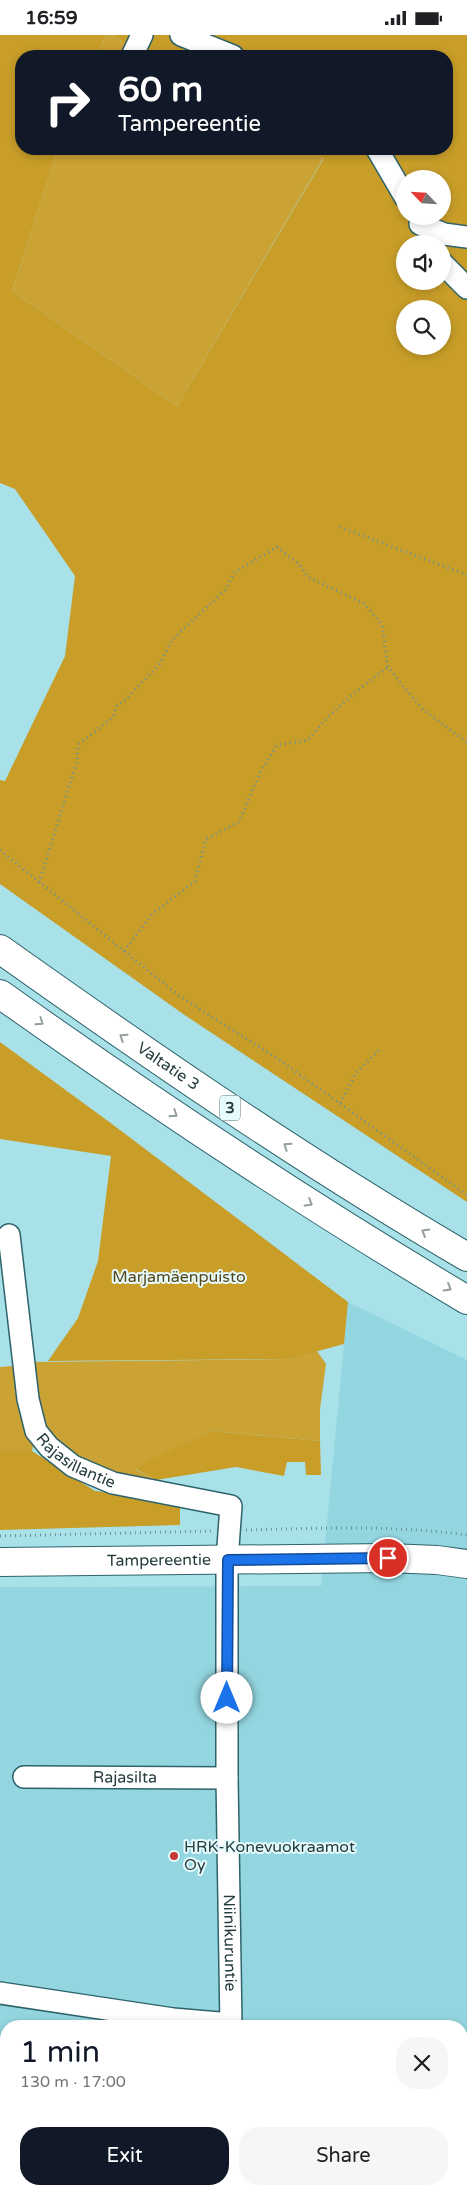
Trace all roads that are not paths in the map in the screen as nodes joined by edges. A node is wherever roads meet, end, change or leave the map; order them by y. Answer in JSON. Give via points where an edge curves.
{"nodes":[{"id":1,"x":142,"y":35,"type":"edge"},
{"id":2,"x":181,"y":35,"type":"edge"},
{"id":3,"x":135,"y":50,"type":"edge"},
{"id":4,"x":218,"y":50,"type":"edge"},
{"id":5,"x":381,"y":155,"type":"edge"},
{"id":6,"x":396,"y":181,"type":"edge"},
{"id":7,"x":428,"y":225,"type":"edge"},
{"id":8,"x":467,"y":237,"type":"edge"},
{"id":9,"x":451,"y":272,"type":"edge"},
{"id":10,"x":467,"y":288,"type":"edge"},
{"id":11,"x":0,"y":949,"type":"edge"},
{"id":12,"x":0,"y":994,"type":"edge"},
{"id":13,"x":9,"y":1235,"type":"dead end"},
{"id":14,"x":467,"y":1257,"type":"edge"},
{"id":15,"x":467,"y":1300,"type":"edge"},
{"id":16,"x":228,"y":1560,"type":"junction"},
{"id":17,"x":0,"y":1562,"type":"edge"},
{"id":18,"x":467,"y":1564,"type":"edge"},
{"id":19,"x":24,"y":1777,"type":"dead end"},
{"id":20,"x":227,"y":1777,"type":"junction"},
{"id":21,"x":0,"y":1993,"type":"edge"},
{"id":22,"x":183,"y":2020,"type":"edge"},
{"id":23,"x":231,"y":2020,"type":"edge"}],
"edges":[{"from":1,"to":3,"type":"street"},
{"from":2,"to":4,"type":"street"},
{"from":5,"to":6,"type":"street"},
{"from":7,"to":8,"type":"street","via":[[444,233]]},
{"from":9,"to":10,"type":"street"},
{"from":14,"to":11,"type":"main road","name":"Valtatie 3","number":"3","one_way":true,"via":[[294,1151],[117,1033]]},
{"from":12,"to":15,"type":"main road","number":"3","one_way":true,"via":[[274,1181]]},
{"from":13,"to":16,"type":"street","name":"Rajasillantie","via":[[28,1399],[36,1431],[60,1457],[112,1483],[232,1506]]},
{"from":16,"to":17,"type":"main road","name":"Tampereentie"},
{"from":16,"to":18,"type":"main road","name":"Tampereentie","via":[[388,1558]]},
{"from":16,"to":20,"type":"street","name":"Niinikuruntie"},
{"from":19,"to":20,"type":"street","name":"Rajasilta"},
{"from":20,"to":23,"type":"street","name":"Niinikuruntie"},
{"from":21,"to":22,"type":"street"}]}
